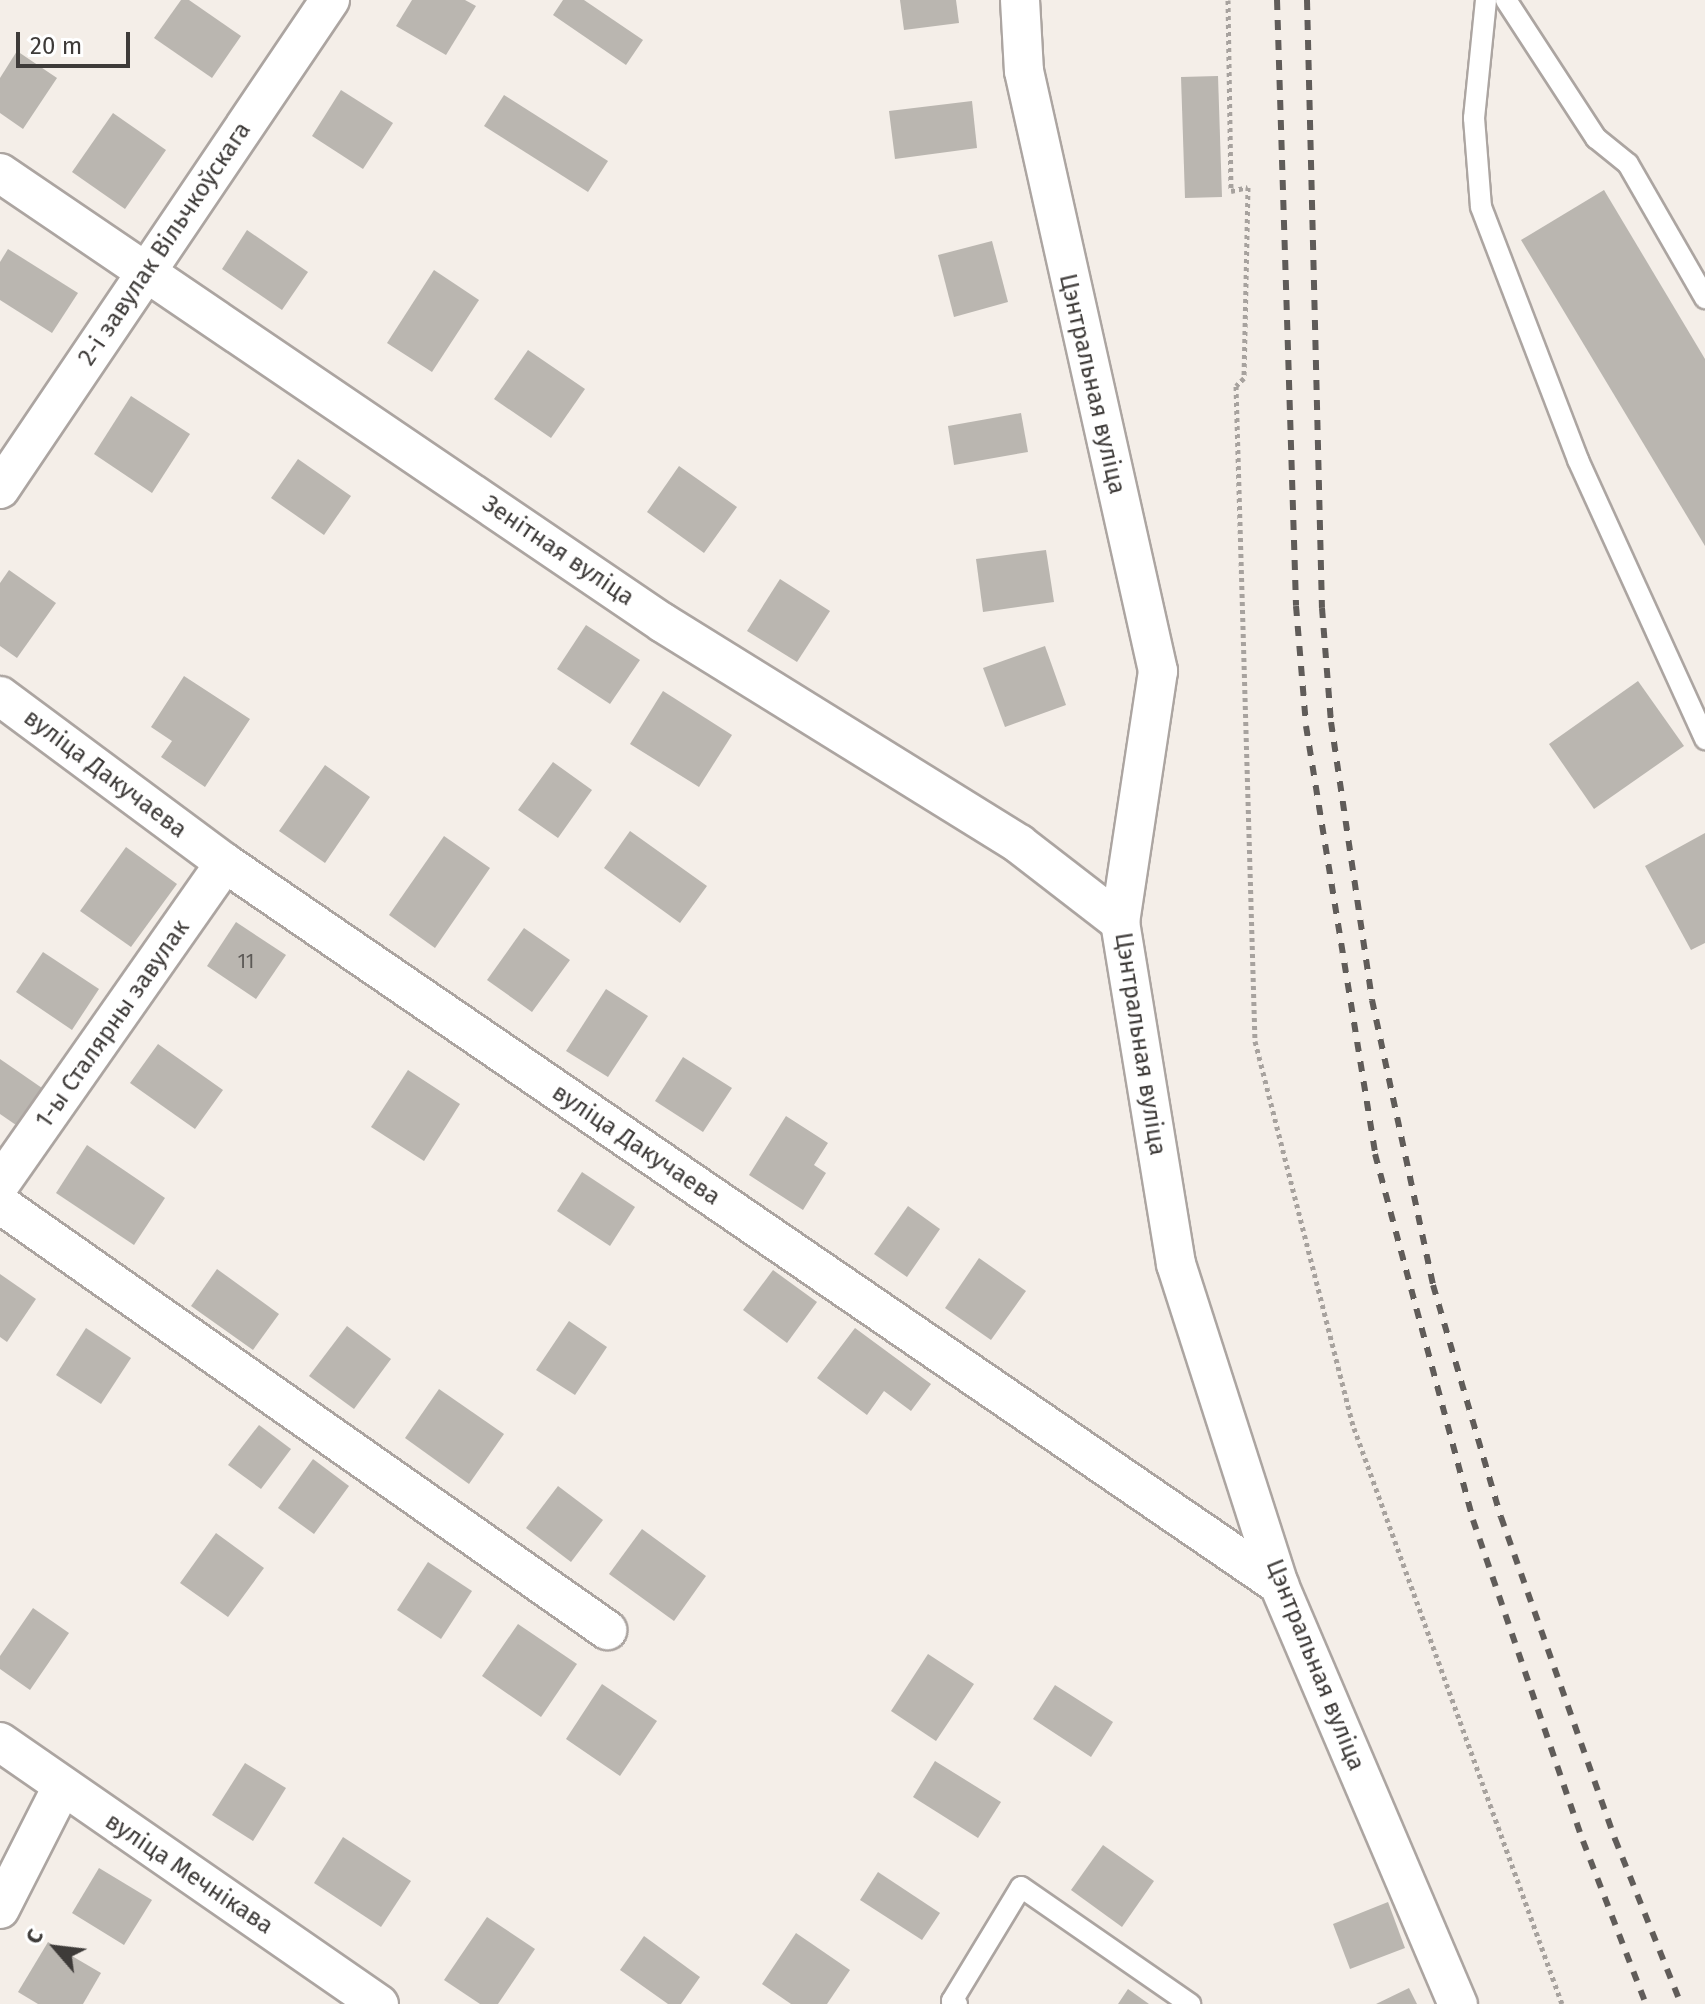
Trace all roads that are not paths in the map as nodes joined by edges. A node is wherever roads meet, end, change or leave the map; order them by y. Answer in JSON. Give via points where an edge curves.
{"nodes":[{"id":1,"x":330,"y":0,"type":"edge"},
{"id":2,"x":1020,"y":0,"type":"edge"},
{"id":3,"x":1486,"y":0,"type":"edge"},
{"id":4,"x":1506,"y":0,"type":"edge"},
{"id":5,"x":0,"y":173,"type":"edge"},
{"id":6,"x":147,"y":271,"type":"junction"},
{"id":7,"x":1705,"y":298,"type":"edge"},
{"id":8,"x":0,"y":489,"type":"edge"},
{"id":9,"x":0,"y":696,"type":"edge"},
{"id":10,"x":1705,"y":739,"type":"edge"},
{"id":11,"x":225,"y":863,"type":"junction"},
{"id":12,"x":1120,"y":922,"type":"junction"},
{"id":13,"x":0,"y":1184,"type":"edge"},
{"id":14,"x":0,"y":1204,"type":"edge"},
{"id":15,"x":1279,"y":1585,"type":"junction"},
{"id":16,"x":607,"y":1630,"type":"dead end"},
{"id":17,"x":0,"y":1742,"type":"edge"},
{"id":18,"x":62,"y":1787,"type":"junction"},
{"id":19,"x":0,"y":1909,"type":"edge"},
{"id":20,"x":366,"y":2000,"type":"edge"},
{"id":21,"x":957,"y":2004,"type":"edge"},
{"id":22,"x":1190,"y":2004,"type":"edge"},
{"id":23,"x":1458,"y":2004,"type":"edge"}],
"edges":[{"from":1,"to":6,"type":"street","name":"2-і завулак Вільчкоўскага"},
{"from":2,"to":12,"type":"street","name":"Цэнтральная вуліца","via":[[1024,71],[1158,671]]},
{"from":3,"to":10,"type":"lane","via":[[1474,118],[1481,207],[1578,460]]},
{"from":4,"to":7,"type":"lane","via":[[1596,138],[1628,164]]},
{"from":5,"to":6,"type":"street","name":"Зенітная вуліца"},
{"from":6,"to":8,"type":"street","name":"2-і завулак Вільчкоўскага"},
{"from":6,"to":12,"type":"street","name":"Зенітная вуліца","via":[[663,623],[1019,844]]},
{"from":9,"to":11,"type":"street","name":"вуліца Дакучаева"},
{"from":11,"to":13,"type":"street","name":"1-ы Сталярны завулак"},
{"from":11,"to":15,"type":"street","name":"вуліца Дакучаева"},
{"from":12,"to":15,"type":"street","name":"Цэнтральная вуліца","via":[[1176,1264]]},
{"from":14,"to":16,"type":"street"},
{"from":15,"to":23,"type":"street","name":"Цэнтральная вуліца"},
{"from":17,"to":18,"type":"street","name":"вуліца Мечнікава"},
{"from":18,"to":19,"type":"street"},
{"from":18,"to":20,"type":"street","name":"вуліца Мечнікава"},
{"from":21,"to":22,"type":"lane","via":[[952,2001],[1021,1887]]}]}
